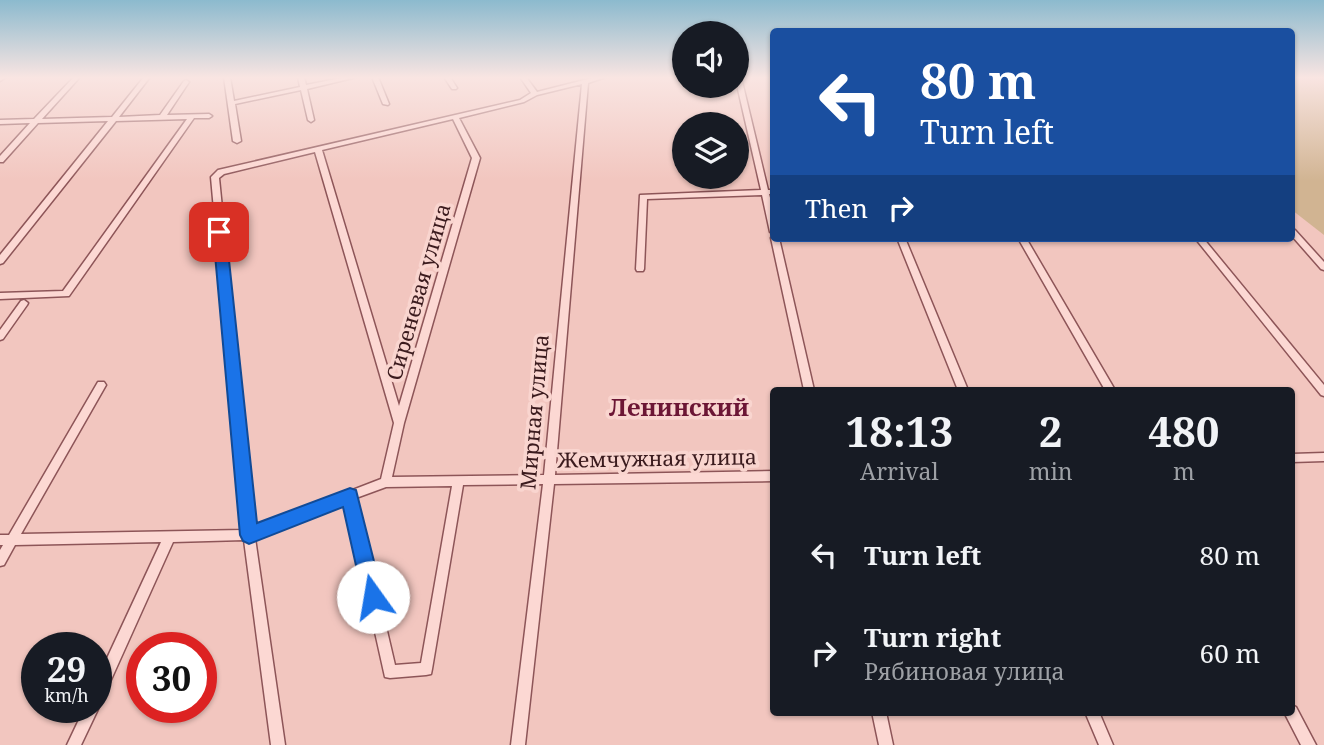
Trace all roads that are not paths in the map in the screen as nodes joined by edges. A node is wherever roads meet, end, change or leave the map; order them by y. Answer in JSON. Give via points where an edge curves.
{"nodes":[{"id":1,"x":45,"y":112,"type":"edge"},
{"id":2,"x":119,"y":112,"type":"edge"},
{"id":3,"x":166,"y":112,"type":"edge"},
{"id":4,"x":233,"y":112,"type":"edge"},
{"id":5,"x":309,"y":112,"type":"edge"},
{"id":6,"x":477,"y":112,"type":"edge"},
{"id":7,"x":582,"y":112,"type":"edge"},
{"id":8,"x":747,"y":112,"type":"edge"},
{"id":9,"x":209,"y":116,"type":"dead end"},
{"id":10,"x":192,"y":117,"type":"junction"},
{"id":11,"x":455,"y":117,"type":"junction"},
{"id":12,"x":162,"y":118,"type":"junction"},
{"id":13,"x":113,"y":119,"type":"junction"},
{"id":14,"x":311,"y":120,"type":"dead end"},
{"id":15,"x":36,"y":121,"type":"junction"},
{"id":16,"x":0,"y":122,"type":"edge"},
{"id":17,"x":237,"y":141,"type":"dead end"},
{"id":18,"x":318,"y":149,"type":"junction"},
{"id":19,"x":0,"y":160,"type":"edge"},
{"id":20,"x":769,"y":192,"type":"edge"},
{"id":21,"x":1295,"y":235,"type":"edge"},
{"id":22,"x":776,"y":242,"type":"edge"},
{"id":23,"x":903,"y":242,"type":"edge"},
{"id":24,"x":1024,"y":242,"type":"edge"},
{"id":25,"x":1202,"y":242,"type":"edge"},
{"id":26,"x":0,"y":261,"type":"edge"},
{"id":27,"x":1324,"y":267,"type":"edge"},
{"id":28,"x":640,"y":269,"type":"dead end"},
{"id":29,"x":0,"y":296,"type":"edge"},
{"id":30,"x":24,"y":303,"type":"dead end"},
{"id":31,"x":0,"y":337,"type":"edge"},
{"id":32,"x":101,"y":385,"type":"dead end"},
{"id":33,"x":808,"y":387,"type":"edge"},
{"id":34,"x":962,"y":387,"type":"edge"},
{"id":35,"x":1108,"y":387,"type":"edge"},
{"id":36,"x":1324,"y":392,"type":"edge"},
{"id":37,"x":399,"y":423,"type":"junction"},
{"id":38,"x":1324,"y":457,"type":"edge"},
{"id":39,"x":1295,"y":458,"type":"edge"},
{"id":40,"x":770,"y":476,"type":"edge"},
{"id":41,"x":549,"y":480,"type":"junction"},
{"id":42,"x":386,"y":481,"type":"junction"},
{"id":43,"x":458,"y":481,"type":"junction"},
{"id":44,"x":350,"y":496,"type":"junction"},
{"id":45,"x":249,"y":535,"type":"junction"},
{"id":46,"x":170,"y":536,"type":"junction"},
{"id":47,"x":6,"y":540,"type":"edge"},
{"id":48,"x":0,"y":561,"type":"edge"},
{"id":49,"x":112,"y":662,"type":"edge"},
{"id":50,"x":880,"y":716,"type":"edge"},
{"id":51,"x":1094,"y":716,"type":"edge"},
{"id":52,"x":1292,"y":716,"type":"edge"},
{"id":53,"x":84,"y":723,"type":"edge"},
{"id":54,"x":74,"y":745,"type":"edge"},
{"id":55,"x":278,"y":745,"type":"edge"},
{"id":56,"x":518,"y":745,"type":"edge"},
{"id":57,"x":886,"y":745,"type":"edge"},
{"id":58,"x":1106,"y":745,"type":"edge"},
{"id":59,"x":1309,"y":745,"type":"edge"}],
"edges":[{"from":1,"to":15,"type":"street"},
{"from":2,"to":13,"type":"street"},
{"from":3,"to":12,"type":"street"},
{"from":4,"to":17,"type":"street"},
{"from":5,"to":14,"type":"street"},
{"from":6,"to":11,"type":"street"},
{"from":7,"to":41,"type":"street","name":"Мирная улица"},
{"from":8,"to":20,"type":"street"},
{"from":9,"to":10,"type":"street"},
{"from":10,"to":12,"type":"street"},
{"from":10,"to":29,"type":"street","via":[[66,294]]},
{"from":11,"to":18,"type":"street"},
{"from":11,"to":37,"type":"street","name":"Сиреневая улица","via":[[476,158]]},
{"from":12,"to":13,"type":"street"},
{"from":13,"to":15,"type":"street"},
{"from":13,"to":26,"type":"street"},
{"from":15,"to":16,"type":"street"},
{"from":15,"to":19,"type":"street"},
{"from":18,"to":37,"type":"street"},
{"from":18,"to":45,"type":"street","via":[[215,177]]},
{"from":20,"to":28,"type":"street","via":[[643,197]]},
{"from":21,"to":27,"type":"street"},
{"from":22,"to":33,"type":"street"},
{"from":23,"to":34,"type":"street"},
{"from":24,"to":35,"type":"street"},
{"from":25,"to":36,"type":"street"},
{"from":30,"to":31,"type":"street"},
{"from":32,"to":47,"type":"street"},
{"from":37,"to":42,"type":"street","name":"Сиреневая улица"},
{"from":38,"to":39,"type":"street"},
{"from":40,"to":41,"type":"street","name":"Жемчужная улица"},
{"from":41,"to":43,"type":"street","name":"Жемчужная улица"},
{"from":41,"to":56,"type":"street","name":"Мирная улица"},
{"from":42,"to":43,"type":"street","name":"Жемчужная улица"},
{"from":42,"to":44,"type":"street"},
{"from":43,"to":44,"type":"street","via":[[426,668],[390,672]]},
{"from":44,"to":45,"type":"street"},
{"from":45,"to":46,"type":"street"},
{"from":45,"to":55,"type":"street"},
{"from":46,"to":47,"type":"street"},
{"from":46,"to":49,"type":"street"},
{"from":47,"to":48,"type":"street"},
{"from":50,"to":57,"type":"street"},
{"from":51,"to":58,"type":"street"},
{"from":52,"to":59,"type":"street"},
{"from":53,"to":54,"type":"street"}]}
